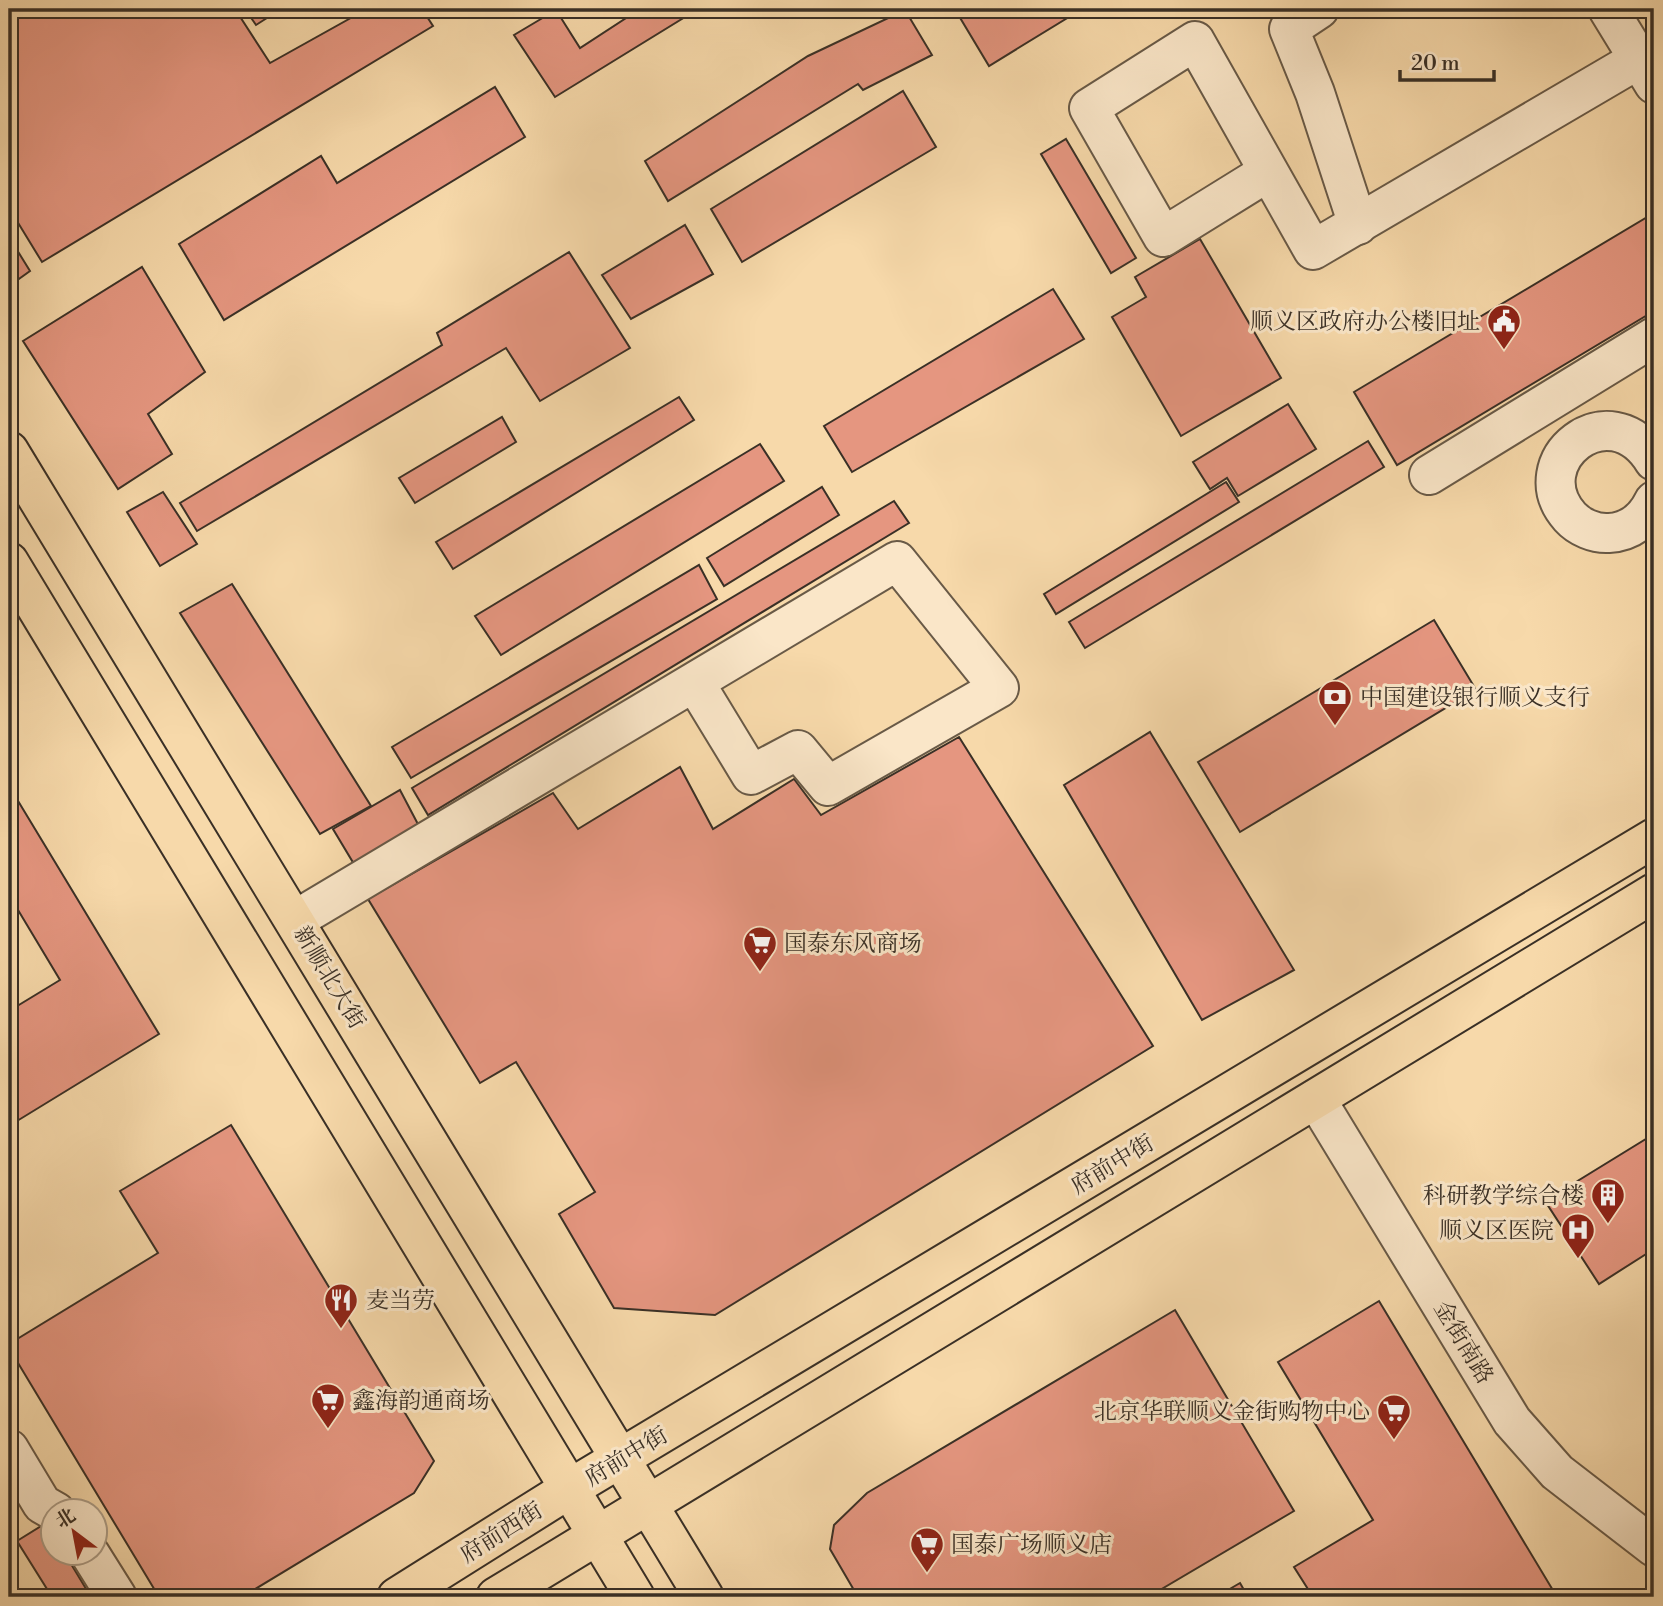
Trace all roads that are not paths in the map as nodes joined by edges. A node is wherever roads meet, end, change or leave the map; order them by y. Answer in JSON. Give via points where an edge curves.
{"nodes":[{"id":1,"x":1319,"y":9,"type":"edge"},
{"id":2,"x":1608,"y":9,"type":"edge"},
{"id":3,"x":1647,"y":71,"type":"edge"},
{"id":4,"x":1268,"y":172,"type":"junction"},
{"id":5,"x":1357,"y":225,"type":"junction"},
{"id":6,"x":1654,"y":337,"type":"edge"},
{"id":7,"x":1558,"y":397,"type":"junction"},
{"id":8,"x":1583,"y":436,"type":"junction"},
{"id":9,"x":9,"y":451,"type":"edge"},
{"id":10,"x":1654,"y":461,"type":"edge"},
{"id":11,"x":1429,"y":475,"type":"dead end"},
{"id":12,"x":1649,"y":524,"type":"edge"},
{"id":13,"x":13,"y":576,"type":"edge"},
{"id":14,"x":695,"y":683,"type":"junction"},
{"id":15,"x":1654,"y":838,"type":"edge"},
{"id":16,"x":1654,"y":893,"type":"edge"},
{"id":17,"x":295,"y":920,"type":"junction"},
{"id":18,"x":1317,"y":1099,"type":"junction"},
{"id":19,"x":9,"y":1449,"type":"edge"},
{"id":20,"x":620,"y":1459,"type":"junction"},
{"id":21,"x":569,"y":1489,"type":"junction"},
{"id":22,"x":38,"y":1498,"type":"edge"},
{"id":23,"x":648,"y":1506,"type":"junction"},
{"id":24,"x":597,"y":1536,"type":"junction"},
{"id":25,"x":1654,"y":1547,"type":"edge"},
{"id":26,"x":99,"y":1568,"type":"edge"},
{"id":27,"x":117,"y":1597,"type":"edge"},
{"id":28,"x":397,"y":1597,"type":"edge"},
{"id":29,"x":496,"y":1597,"type":"edge"},
{"id":30,"x":635,"y":1597,"type":"edge"},
{"id":31,"x":704,"y":1597,"type":"edge"}],
"edges":[{"from":1,"to":5,"type":"street","via":[[1289,29],[1315,93]]},
{"from":2,"to":3,"type":"street"},
{"from":3,"to":5,"type":"street"},
{"from":4,"to":4,"type":"street","via":[[1195,41],[1089,108],[1163,237]]},
{"from":4,"to":5,"type":"street","via":[[1312,250]]},
{"from":6,"to":7,"type":"street"},
{"from":7,"to":8,"type":"street"},
{"from":7,"to":11,"type":"street"},
{"from":8,"to":10,"type":"street","via":[[1600,431],[1633,437]]},
{"from":8,"to":12,"type":"street","via":[[1560,461],[1557,494],[1563,509],[1575,522],[1598,532]]},
{"from":9,"to":17,"type":"main road","name":"新顺北大街"},
{"from":13,"to":21,"type":"main road"},
{"from":14,"to":14,"type":"street","via":[[897,561],[999,688],[828,786],[798,750],[751,775]]},
{"from":14,"to":17,"type":"street"},
{"from":15,"to":20,"type":"main road","name":"府前中街"},
{"from":16,"to":18,"type":"main road"},
{"from":17,"to":20,"type":"main road","name":"新顺北大街"},
{"from":18,"to":23,"type":"main road"},
{"from":18,"to":25,"type":"street","name":"金街南路","via":[[1512,1421],[1557,1472]]},
{"from":19,"to":22,"type":"street"},
{"from":20,"to":21,"type":"main road","name":"府前中街"},
{"from":20,"to":23,"type":"main road","name":"新顺北大街"},
{"from":21,"to":24,"type":"main road"},
{"from":21,"to":28,"type":"main road","name":"府前西街"},
{"from":23,"to":24,"type":"main road"},
{"from":23,"to":31,"type":"main road","name":"新顺北大街"},
{"from":24,"to":29,"type":"main road"},
{"from":24,"to":30,"type":"main road"},
{"from":26,"to":27,"type":"street"}]}
